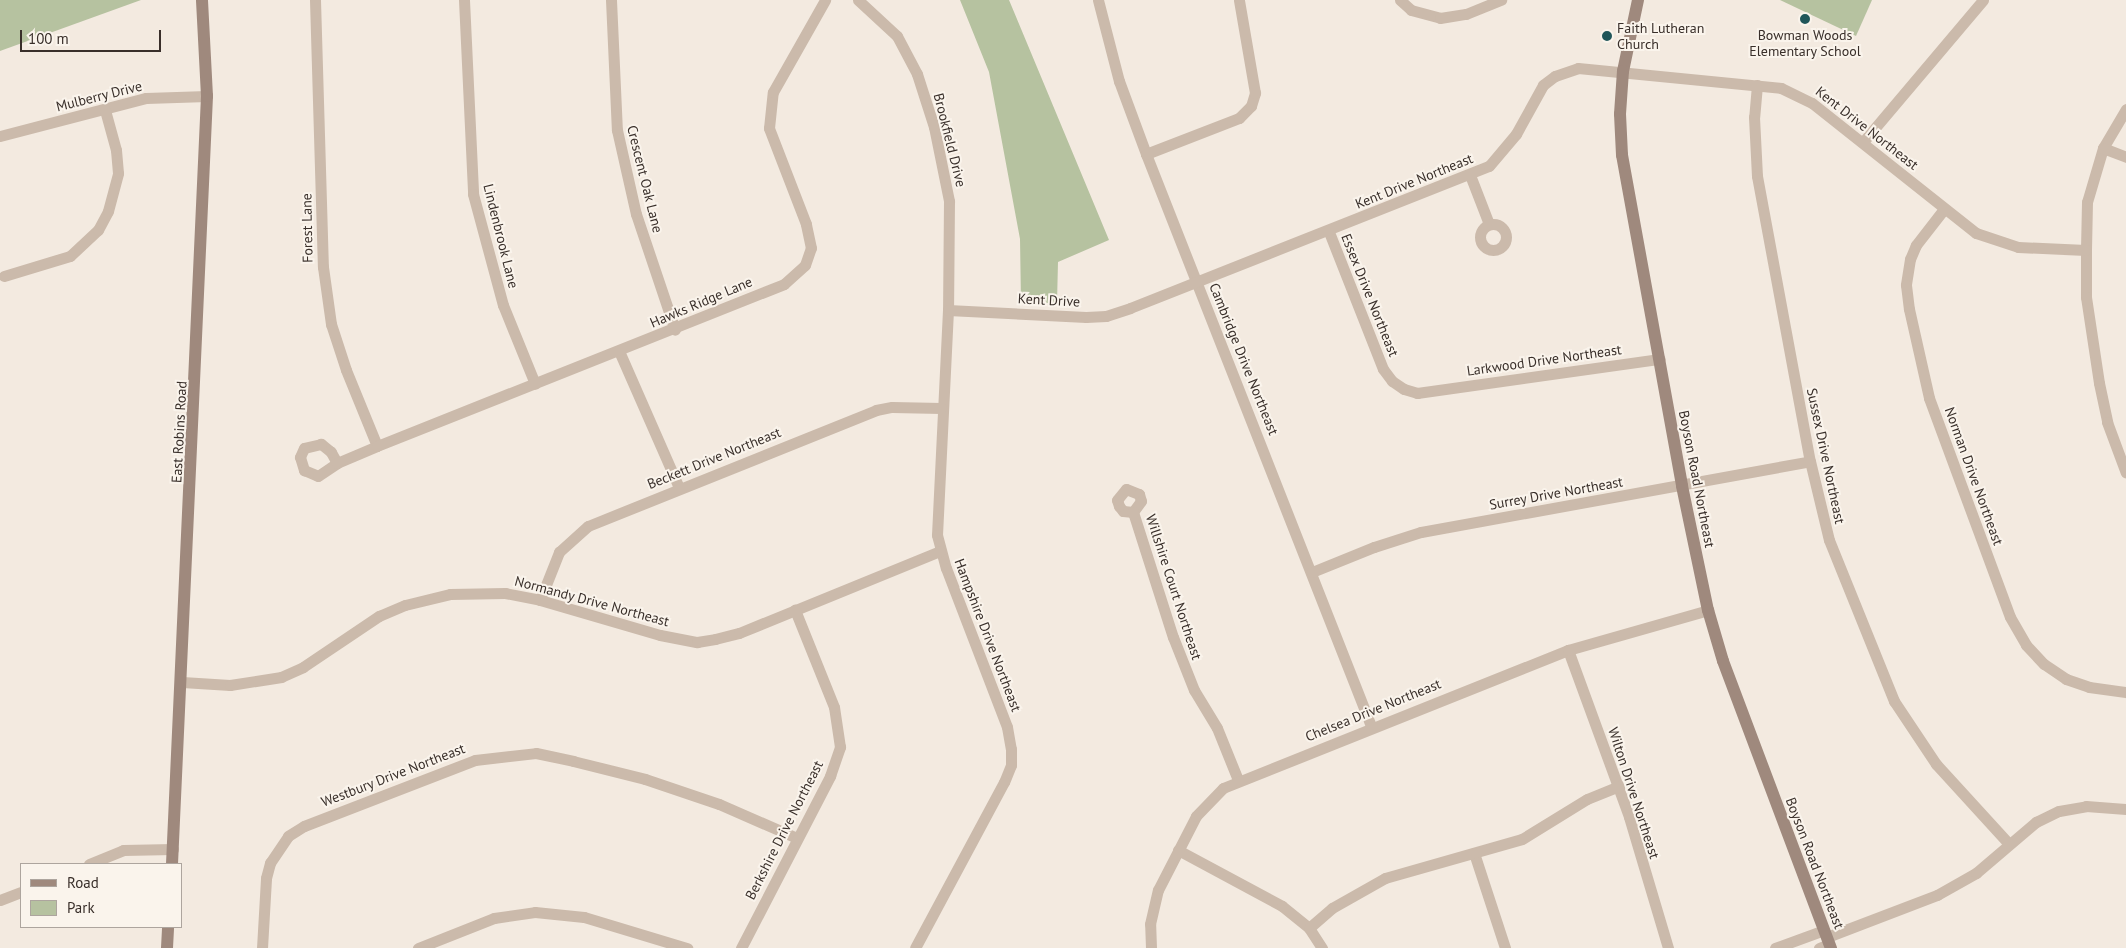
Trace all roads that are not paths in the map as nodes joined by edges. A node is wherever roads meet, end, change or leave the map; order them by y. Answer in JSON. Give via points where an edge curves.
{"nodes":[{"id":1,"x":202,"y":0,"type":"edge"},
{"id":2,"x":315,"y":0,"type":"edge"},
{"id":3,"x":464,"y":0,"type":"edge"},
{"id":4,"x":611,"y":0,"type":"edge"},
{"id":5,"x":826,"y":0,"type":"edge"},
{"id":6,"x":858,"y":0,"type":"edge"},
{"id":7,"x":1098,"y":0,"type":"edge"},
{"id":8,"x":1239,"y":0,"type":"edge"},
{"id":9,"x":1400,"y":0,"type":"edge"},
{"id":10,"x":1501,"y":0,"type":"edge"},
{"id":11,"x":1638,"y":0,"type":"edge"},
{"id":12,"x":1984,"y":0,"type":"edge"},
{"id":13,"x":1623,"y":71,"type":"junction"},
{"id":14,"x":1757,"y":85,"type":"junction"},
{"id":15,"x":207,"y":96,"type":"junction"},
{"id":16,"x":2126,"y":109,"type":"edge"},
{"id":17,"x":105,"y":110,"type":"junction"},
{"id":18,"x":0,"y":136,"type":"edge"},
{"id":19,"x":1863,"y":142,"type":"junction"},
{"id":20,"x":2103,"y":148,"type":"junction"},
{"id":21,"x":1146,"y":154,"type":"junction"},
{"id":22,"x":2126,"y":157,"type":"edge"},
{"id":23,"x":1470,"y":176,"type":"junction"},
{"id":24,"x":1944,"y":209,"type":"junction"},
{"id":25,"x":1489,"y":224,"type":"dead end"},
{"id":26,"x":1328,"y":232,"type":"junction"},
{"id":27,"x":2086,"y":250,"type":"junction"},
{"id":28,"x":4,"y":276,"type":"dead end"},
{"id":29,"x":1197,"y":282,"type":"junction"},
{"id":30,"x":1147,"y":302,"type":"joint"},
{"id":31,"x":948,"y":310,"type":"junction"},
{"id":32,"x":675,"y":330,"type":"junction"},
{"id":33,"x":619,"y":351,"type":"junction"},
{"id":34,"x":1660,"y":359,"type":"junction"},
{"id":35,"x":535,"y":384,"type":"junction"},
{"id":36,"x":1433,"y":391,"type":"joint"},
{"id":37,"x":941,"y":408,"type":"junction"},
{"id":38,"x":377,"y":446,"type":"junction"},
{"id":39,"x":1810,"y":461,"type":"junction"},
{"id":40,"x":337,"y":463,"type":"dead end"},
{"id":41,"x":2126,"y":473,"type":"edge"},
{"id":42,"x":1682,"y":486,"type":"junction"},
{"id":43,"x":679,"y":488,"type":"junction"},
{"id":44,"x":1134,"y":512,"type":"dead end"},
{"id":45,"x":940,"y":551,"type":"junction"},
{"id":46,"x":1312,"y":572,"type":"junction"},
{"id":47,"x":540,"y":600,"type":"junction"},
{"id":48,"x":795,"y":610,"type":"junction"},
{"id":49,"x":1708,"y":610,"type":"junction"},
{"id":50,"x":1568,"y":650,"type":"junction"},
{"id":51,"x":182,"y":682,"type":"junction"},
{"id":52,"x":2126,"y":692,"type":"edge"},
{"id":53,"x":1371,"y":726,"type":"junction"},
{"id":54,"x":1238,"y":780,"type":"junction"},
{"id":55,"x":1619,"y":786,"type":"junction"},
{"id":56,"x":2126,"y":809,"type":"edge"},
{"id":57,"x":797,"y":838,"type":"junction"},
{"id":58,"x":2008,"y":844,"type":"junction"},
{"id":59,"x":173,"y":849,"type":"junction"},
{"id":60,"x":1178,"y":850,"type":"junction"},
{"id":61,"x":1474,"y":853,"type":"junction"},
{"id":62,"x":91,"y":863,"type":"edge"},
{"id":63,"x":172,"y":863,"type":"edge"},
{"id":64,"x":20,"y":892,"type":"edge"},
{"id":65,"x":0,"y":900,"type":"edge"},
{"id":66,"x":168,"y":928,"type":"edge"},
{"id":67,"x":1309,"y":928,"type":"junction"},
{"id":68,"x":1826,"y":941,"type":"edge"},
{"id":69,"x":167,"y":948,"type":"edge"},
{"id":70,"x":262,"y":948,"type":"edge"},
{"id":71,"x":418,"y":948,"type":"edge"},
{"id":72,"x":686,"y":948,"type":"edge"},
{"id":73,"x":741,"y":948,"type":"edge"},
{"id":74,"x":915,"y":948,"type":"edge"},
{"id":75,"x":1151,"y":948,"type":"edge"},
{"id":76,"x":1322,"y":948,"type":"edge"},
{"id":77,"x":1506,"y":948,"type":"edge"},
{"id":78,"x":1668,"y":948,"type":"edge"},
{"id":79,"x":1775,"y":948,"type":"edge"}],
"edges":[{"from":1,"to":15,"type":"main road","name":"East Robins Road"},
{"from":2,"to":38,"type":"street","name":"Forest Lane","via":[[323,267],[337,342]]},
{"from":3,"to":35,"type":"street","name":"Lindenbrook Lane","via":[[473,194],[503,305]]},
{"from":4,"to":32,"type":"street","name":"Crescent Oak Lane","via":[[617,130],[636,214]]},
{"from":5,"to":32,"type":"street","name":"Hawks Ridge Lane","via":[[773,92],[769,128],[806,224],[811,248],[805,265],[784,284]]},
{"from":6,"to":31,"type":"street","name":"Brookfield Drive","via":[[897,36],[917,74],[934,127],[949,201]]},
{"from":7,"to":21,"type":"street","name":"Cambridge Drive Northeast","via":[[1119,81]]},
{"from":8,"to":21,"type":"street","via":[[1255,92],[1251,106],[1238,118]]},
{"from":9,"to":10,"type":"street","via":[[1411,10],[1440,18],[1466,14]]},
{"from":11,"to":13,"type":"main road","name":"Boyson Road Northeast"},
{"from":12,"to":19,"type":"street"},
{"from":13,"to":14,"type":"street","name":"Kent Drive Northeast"},
{"from":13,"to":23,"type":"street","name":"Kent Drive Northeast","via":[[1578,68],[1555,76],[1534,98],[1516,134],[1500,156]]},
{"from":13,"to":34,"type":"main road","name":"Boyson Road Northeast","via":[[1622,155]]},
{"from":14,"to":19,"type":"street","name":"Kent Drive Northeast","via":[[1781,88],[1812,103]]},
{"from":14,"to":39,"type":"street","name":"Sussex Drive Northeast","via":[[1754,117],[1758,176]]},
{"from":15,"to":17,"type":"street","name":"Mulberry Drive","via":[[146,98]]},
{"from":15,"to":51,"type":"main road","name":"East Robins Road"},
{"from":16,"to":20,"type":"street"},
{"from":17,"to":18,"type":"street","name":"Mulberry Drive"},
{"from":17,"to":28,"type":"street","via":[[116,150],[118,173],[108,212],[98,230],[70,256]]},
{"from":19,"to":24,"type":"street","name":"Kent Drive Northeast"},
{"from":20,"to":22,"type":"street"},
{"from":20,"to":27,"type":"street","via":[[2087,202]]},
{"from":21,"to":29,"type":"street","name":"Cambridge Drive Northeast"},
{"from":23,"to":25,"type":"street"},
{"from":23,"to":26,"type":"street","name":"Kent Drive Northeast"},
{"from":24,"to":27,"type":"street","name":"Kent Drive Northeast","via":[[1976,233],[2018,247]]},
{"from":24,"to":52,"type":"street","name":"Norman Drive Northeast","via":[[1910,259],[1906,285],[1908,309],[1929,398],[2010,617],[2026,646],[2044,664],[2089,687]]},
{"from":26,"to":29,"type":"street","name":"Kent Drive Northeast"},
{"from":26,"to":36,"type":"street","name":"Essex Drive Northeast","via":[[1383,369],[1404,389],[1417,393]]},
{"from":27,"to":41,"type":"street","via":[[2086,297],[2099,383],[2107,422]]},
{"from":29,"to":30,"type":"street","name":"Kent Drive Northeast"},
{"from":29,"to":46,"type":"street","name":"Cambridge Drive Northeast"},
{"from":30,"to":31,"type":"street","name":"Kent Drive","via":[[1106,316],[1086,317]]},
{"from":31,"to":37,"type":"street","name":"Hampshire Drive Northeast"},
{"from":32,"to":33,"type":"street","name":"Hawks Ridge Lane"},
{"from":33,"to":35,"type":"street","name":"Hawks Ridge Lane"},
{"from":33,"to":43,"type":"street"},
{"from":34,"to":36,"type":"street","name":"Larkwood Drive Northeast"},
{"from":34,"to":42,"type":"main road","name":"Boyson Road Northeast"},
{"from":35,"to":38,"type":"street","name":"Hawks Ridge Lane"},
{"from":37,"to":43,"type":"street","name":"Beckett Drive Northeast","via":[[892,407],[876,410]]},
{"from":37,"to":45,"type":"street","name":"Hampshire Drive Northeast","via":[[935,517]]},
{"from":38,"to":40,"type":"street","name":"Hawks Ridge Lane"},
{"from":39,"to":42,"type":"street","name":"Surrey Drive Northeast"},
{"from":39,"to":58,"type":"street","name":"Sussex Drive Northeast","via":[[1829,540],[1894,701],[1936,764]]},
{"from":42,"to":46,"type":"street","name":"Surrey Drive Northeast","via":[[1422,532],[1374,546]]},
{"from":42,"to":49,"type":"main road","name":"Boyson Road Northeast"},
{"from":43,"to":47,"type":"street","name":"Beckett Drive Northeast","via":[[588,526],[572,538],[550,568]]},
{"from":44,"to":54,"type":"street","name":"Willshire Court Northeast","via":[[1173,637],[1194,690],[1217,728]]},
{"from":45,"to":48,"type":"street","name":"Normandy Drive Northeast"},
{"from":45,"to":74,"type":"street","name":"Hampshire Drive Northeast","via":[[1008,727],[1011,765]]},
{"from":46,"to":53,"type":"street","name":"Cambridge Drive Northeast"},
{"from":47,"to":48,"type":"street","name":"Normandy Drive Northeast","via":[[660,635],[697,642],[738,633]]},
{"from":47,"to":51,"type":"street","name":"Normandy Drive Northeast","via":[[505,593],[476,592],[426,599],[379,616],[304,668],[281,677],[230,685]]},
{"from":48,"to":57,"type":"street","name":"Berkshire Drive Northeast","via":[[834,707],[840,747],[830,776]]},
{"from":49,"to":50,"type":"street","name":"Chelsea Drive Northeast"},
{"from":49,"to":68,"type":"main road","name":"Boyson Road Northeast","via":[[1723,661]]},
{"from":50,"to":53,"type":"street","name":"Chelsea Drive Northeast"},
{"from":50,"to":55,"type":"street","name":"Wilton Drive Northeast"},
{"from":51,"to":59,"type":"main road","name":"East Robins Road"},
{"from":53,"to":54,"type":"street","name":"Chelsea Drive Northeast"},
{"from":54,"to":60,"type":"street","name":"Chelsea Drive Northeast","via":[[1206,801]]},
{"from":55,"to":61,"type":"street","via":[[1587,799],[1522,839]]},
{"from":55,"to":78,"type":"street","name":"Wilton Drive Northeast"},
{"from":56,"to":58,"type":"street","via":[[2086,806],[2059,811],[2036,822]]},
{"from":57,"to":70,"type":"street","name":"Westbury Drive Northeast","via":[[719,804],[645,779],[573,761],[536,753],[475,760],[304,826],[288,836],[270,863],[266,878]]},
{"from":57,"to":73,"type":"street","name":"Berkshire Drive Northeast"},
{"from":58,"to":68,"type":"street","via":[[1976,873],[1937,895]]},
{"from":59,"to":62,"type":"street","via":[[123,850]]},
{"from":59,"to":63,"type":"main road","name":"East Robins Road"},
{"from":60,"to":67,"type":"street","via":[[1282,906]]},
{"from":60,"to":75,"type":"street","name":"Chelsea Drive Northeast","via":[[1151,909]]},
{"from":61,"to":67,"type":"street","via":[[1385,878],[1332,908]]},
{"from":61,"to":77,"type":"street"},
{"from":64,"to":65,"type":"street"},
{"from":66,"to":69,"type":"main road"},
{"from":67,"to":76,"type":"street"},
{"from":68,"to":79,"type":"street"},
{"from":71,"to":72,"type":"street","via":[[494,918],[534,912],[584,918]]}]}
